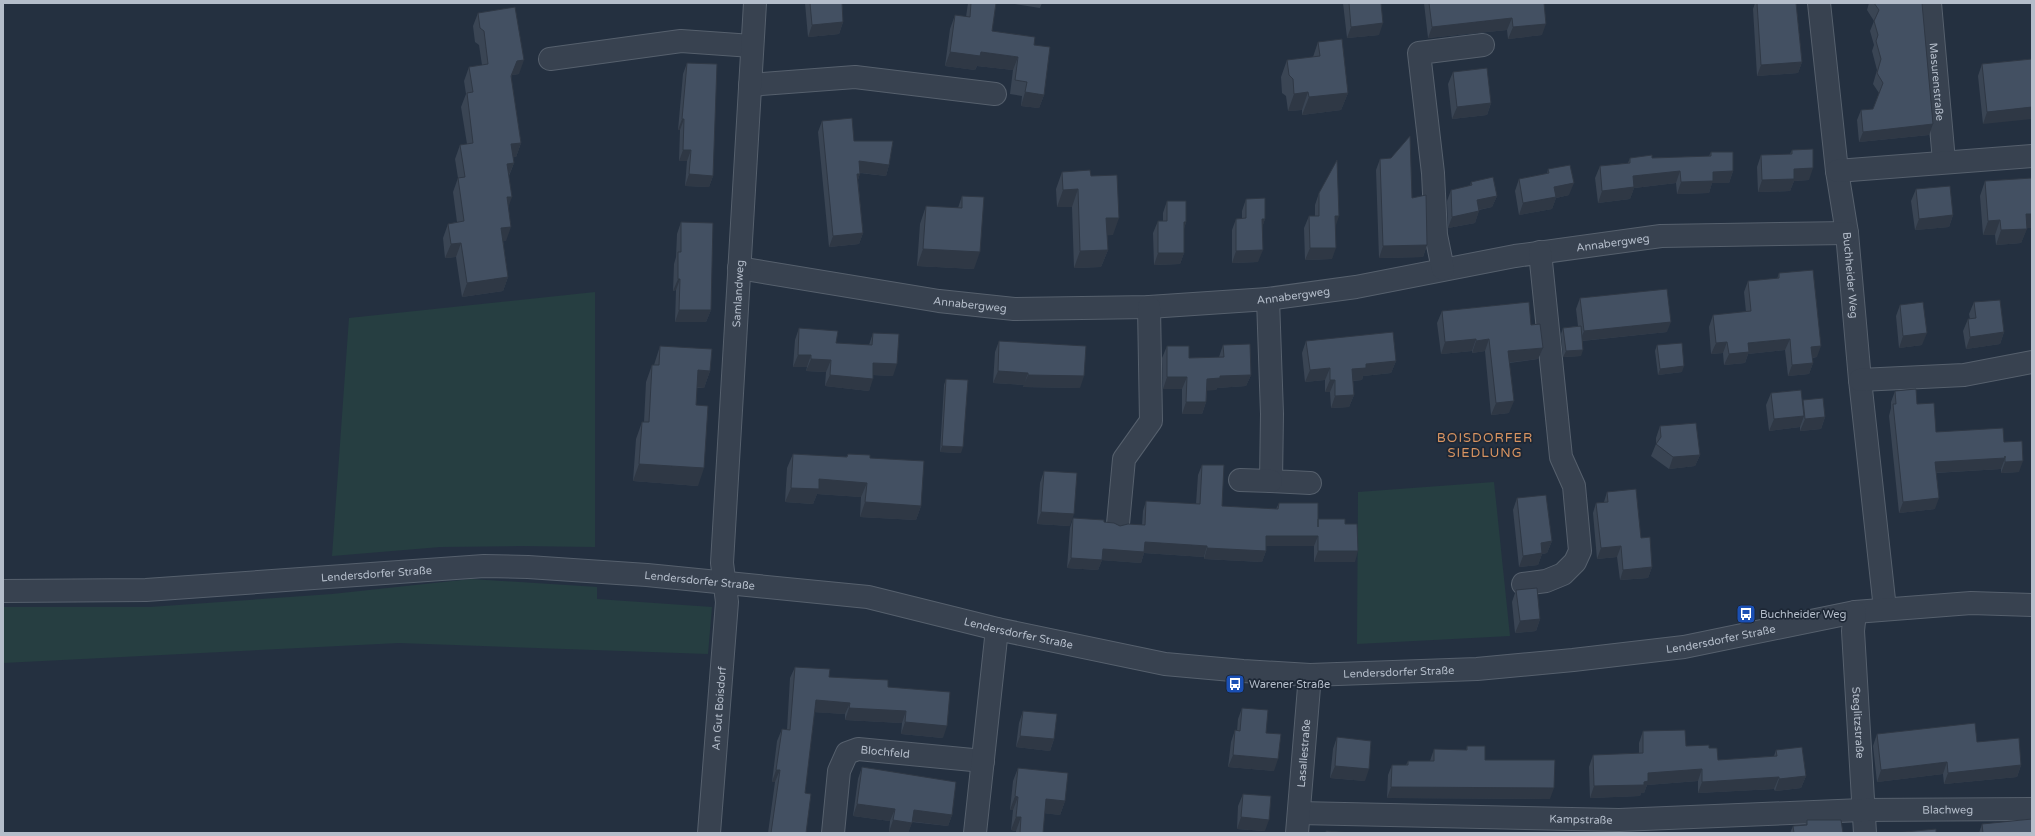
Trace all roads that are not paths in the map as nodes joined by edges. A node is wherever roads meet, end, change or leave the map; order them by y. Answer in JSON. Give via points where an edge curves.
{"nodes":[{"id":1,"x":755,"y":3,"type":"edge"},
{"id":2,"x":1819,"y":3,"type":"edge"},
{"id":3,"x":1930,"y":3,"type":"edge"},
{"id":4,"x":1483,"y":45,"type":"dead end"},
{"id":5,"x":752,"y":46,"type":"junction"},
{"id":6,"x":550,"y":60,"type":"dead end"},
{"id":7,"x":750,"y":85,"type":"junction"},
{"id":8,"x":995,"y":94,"type":"dead end"},
{"id":9,"x":2032,"y":156,"type":"edge"},
{"id":10,"x":1944,"y":161,"type":"junction"},
{"id":11,"x":1838,"y":171,"type":"junction"},
{"id":12,"x":1847,"y":233,"type":"junction"},
{"id":13,"x":1540,"y":252,"type":"junction"},
{"id":14,"x":739,"y":268,"type":"junction"},
{"id":15,"x":1443,"y":269,"type":"junction"},
{"id":16,"x":1268,"y":299,"type":"junction"},
{"id":17,"x":1149,"y":307,"type":"junction"},
{"id":18,"x":2032,"y":362,"type":"edge"},
{"id":19,"x":1860,"y":380,"type":"junction"},
{"id":20,"x":1240,"y":480,"type":"dead end"},
{"id":21,"x":1272,"y":481,"type":"junction"},
{"id":22,"x":1310,"y":483,"type":"dead end"},
{"id":23,"x":1118,"y":524,"type":"edge"},
{"id":24,"x":725,"y":583,"type":"junction"},
{"id":25,"x":1523,"y":584,"type":"dead end"},
{"id":26,"x":3,"y":591,"type":"edge"},
{"id":27,"x":2032,"y":605,"type":"edge"},
{"id":28,"x":1885,"y":609,"type":"junction"},
{"id":29,"x":1856,"y":612,"type":"junction"},
{"id":30,"x":997,"y":629,"type":"junction"},
{"id":31,"x":1310,"y":674,"type":"junction"},
{"id":32,"x":983,"y":760,"type":"junction"},
{"id":33,"x":2032,"y":809,"type":"edge"},
{"id":34,"x":1862,"y":810,"type":"junction"},
{"id":35,"x":1298,"y":823,"type":"edge"},
{"id":36,"x":1619,"y":827,"type":"edge"},
{"id":37,"x":709,"y":833,"type":"edge"},
{"id":38,"x":833,"y":833,"type":"edge"},
{"id":39,"x":975,"y":833,"type":"edge"},
{"id":40,"x":1865,"y":833,"type":"edge"}],
"edges":[{"from":1,"to":5,"type":"street","name":"Samlandweg"},
{"from":2,"to":11,"type":"street","name":"Buchheider Weg"},
{"from":3,"to":10,"type":"street","name":"Masurenstraße"},
{"from":4,"to":15,"type":"street","via":[[1419,54],[1433,172],[1436,235]]},
{"from":5,"to":6,"type":"street","via":[[681,41]]},
{"from":5,"to":7,"type":"street","name":"Samlandweg"},
{"from":7,"to":8,"type":"street","via":[[855,76]]},
{"from":7,"to":14,"type":"street","name":"Samlandweg"},
{"from":9,"to":10,"type":"street"},
{"from":10,"to":11,"type":"street"},
{"from":11,"to":12,"type":"street","name":"Buchheider Weg"},
{"from":12,"to":13,"type":"street","name":"Annabergweg","via":[[1661,236]]},
{"from":12,"to":19,"type":"street","name":"Buchheider Weg"},
{"from":13,"to":15,"type":"street","name":"Annabergweg"},
{"from":13,"to":25,"type":"street","via":[[1561,457],[1574,486],[1580,551],[1575,562],[1563,574],[1546,582]]},
{"from":14,"to":17,"type":"street","name":"Annabergweg","via":[[939,301],[1014,309]]},
{"from":14,"to":24,"type":"street","name":"Samlandweg","via":[[722,563]]},
{"from":15,"to":16,"type":"street","name":"Annabergweg","via":[[1356,287]]},
{"from":16,"to":17,"type":"street","name":"Annabergweg"},
{"from":16,"to":21,"type":"street"},
{"from":17,"to":23,"type":"street","via":[[1151,421],[1124,459]]},
{"from":18,"to":19,"type":"street","via":[[1964,375]]},
{"from":19,"to":28,"type":"street","name":"Buchheider Weg"},
{"from":20,"to":21,"type":"street"},
{"from":21,"to":22,"type":"street"},
{"from":24,"to":26,"type":"street","name":"Lendersdorfer Straße","via":[[647,575],[484,566],[146,590]]},
{"from":24,"to":30,"type":"street","name":"Lendersdorfer Straße","via":[[868,597]]},
{"from":24,"to":37,"type":"street","name":"An Gut Boisdorf","via":[[727,602]]},
{"from":27,"to":28,"type":"street","name":"Lendersdorfer Straße","via":[[1971,603]]},
{"from":28,"to":29,"type":"street","name":"Lendersdorfer Straße"},
{"from":29,"to":31,"type":"street","name":"Lendersdorfer Straße","via":[[1684,646],[1573,660],[1477,669]]},
{"from":29,"to":34,"type":"street","name":"Steglitzstraße","via":[[1853,631]]},
{"from":30,"to":31,"type":"street","name":"Lendersdorfer Straße","via":[[1165,664]]},
{"from":30,"to":32,"type":"street"},
{"from":31,"to":35,"type":"street","name":"Lasallestraße"},
{"from":32,"to":38,"type":"street","name":"Blochfeld","via":[[858,749],[846,753],[839,771]]},
{"from":32,"to":39,"type":"street"},
{"from":33,"to":34,"type":"street","name":"Blachweg"},
{"from":34,"to":36,"type":"street","name":"Kampstraße"},
{"from":34,"to":40,"type":"street","name":"Steglitzstraße"},
{"from":35,"to":36,"type":"street","name":"Kampstraße"}]}
